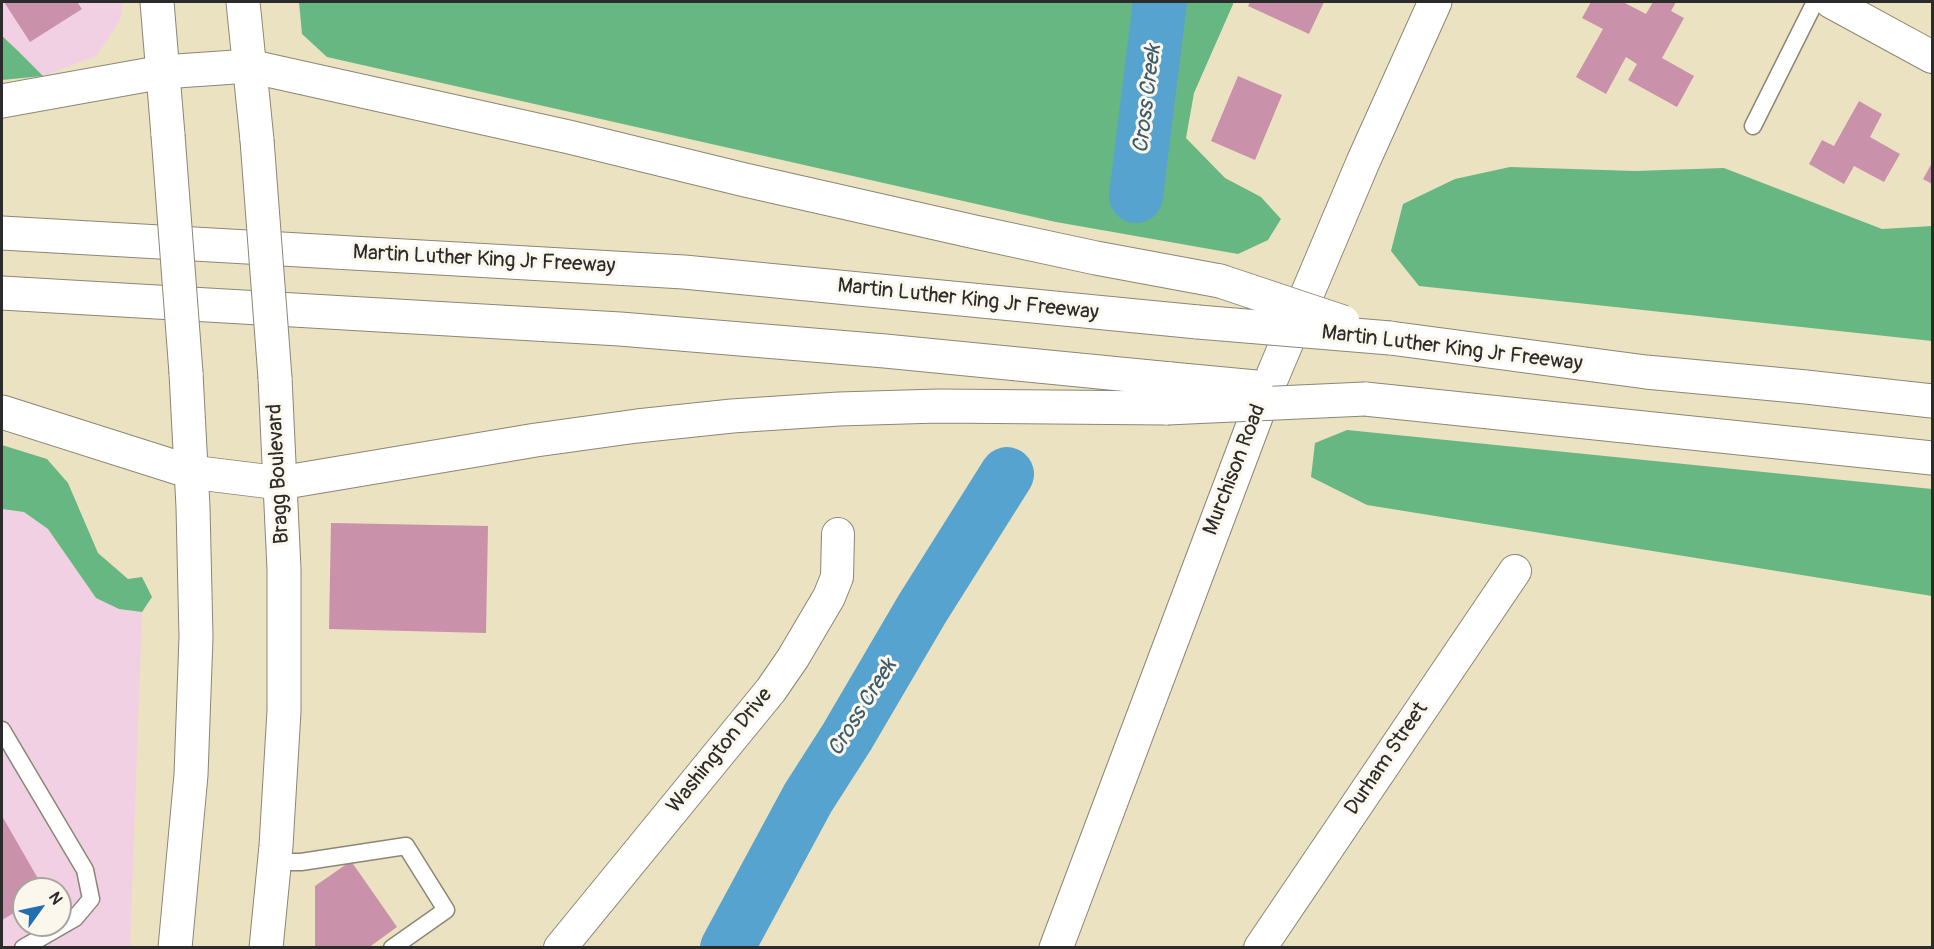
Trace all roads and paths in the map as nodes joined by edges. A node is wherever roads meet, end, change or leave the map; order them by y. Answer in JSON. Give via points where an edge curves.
{"nodes":[{"id":1,"x":157,"y":2,"type":"edge"},
{"id":2,"x":243,"y":2,"type":"edge"},
{"id":3,"x":1436,"y":2,"type":"edge"},
{"id":4,"x":1815,"y":2,"type":"edge"},
{"id":5,"x":1832,"y":2,"type":"edge"},
{"id":6,"x":1932,"y":57,"type":"edge"},
{"id":7,"x":249,"y":66,"type":"junction"},
{"id":8,"x":163,"y":72,"type":"junction"},
{"id":9,"x":2,"y":101,"type":"edge"},
{"id":10,"x":1753,"y":126,"type":"dead end"},
{"id":11,"x":2,"y":233,"type":"edge"},
{"id":12,"x":2,"y":293,"type":"edge"},
{"id":13,"x":1390,"y":338,"type":"junction"},
{"id":14,"x":1169,"y":393,"type":"junction"},
{"id":15,"x":1932,"y":401,"type":"edge"},
{"id":16,"x":2,"y":412,"type":"edge"},
{"id":17,"x":1932,"y":458,"type":"edge"},
{"id":18,"x":191,"y":472,"type":"junction"},
{"id":19,"x":280,"y":483,"type":"junction"},
{"id":20,"x":838,"y":534,"type":"dead end"},
{"id":21,"x":1515,"y":571,"type":"dead end"},
{"id":22,"x":2,"y":730,"type":"edge"},
{"id":23,"x":274,"y":862,"type":"junction"},
{"id":24,"x":22,"y":948,"type":"edge"},
{"id":25,"x":174,"y":948,"type":"edge"},
{"id":26,"x":266,"y":948,"type":"edge"},
{"id":27,"x":392,"y":948,"type":"edge"},
{"id":28,"x":560,"y":948,"type":"edge"},
{"id":29,"x":1056,"y":948,"type":"edge"},
{"id":30,"x":1260,"y":948,"type":"edge"}],
"edges":[{"from":1,"to":8,"type":"main road"},
{"from":2,"to":7,"type":"main road","name":"Bragg Boulevard"},
{"from":3,"to":29,"type":"main road","name":"Murchison Road","via":[[1262,401]]},
{"from":4,"to":10,"type":"lane"},
{"from":5,"to":6,"type":"street"},
{"from":7,"to":8,"type":"main road"},
{"from":7,"to":13,"type":"main road","bridge":true,"via":[[975,232],[1220,281]]},
{"from":7,"to":19,"type":"main road","name":"Bragg Boulevard","bridge":true},
{"from":8,"to":9,"type":"main road"},
{"from":8,"to":18,"type":"main road","bridge":true},
{"from":11,"to":13,"type":"main road","name":"Martin Luther King Jr Freeway","bridge":true,"via":[[684,272]]},
{"from":12,"to":14,"type":"main road","via":[[620,329],[885,351]]},
{"from":13,"to":15,"type":"main road","name":"Martin Luther King Jr Freeway","via":[[1646,372]]},
{"from":14,"to":17,"type":"main road","bridge":true,"via":[[1365,399]]},
{"from":14,"to":19,"type":"main road","via":[[732,416],[547,439]]},
{"from":16,"to":18,"type":"main road"},
{"from":18,"to":19,"type":"main road"},
{"from":18,"to":25,"type":"main road","via":[[196,571],[195,708]]},
{"from":19,"to":23,"type":"main road","name":"Bragg Boulevard","via":[[284,711]]},
{"from":20,"to":28,"type":"street","name":"Washington Drive","via":[[837,577],[794,658]]},
{"from":21,"to":30,"type":"street","name":"Durham Street"},
{"from":22,"to":24,"type":"lane","via":[[85,870],[91,900],[75,918]]},
{"from":23,"to":26,"type":"main road","name":"Bragg Boulevard"},
{"from":23,"to":27,"type":"lane","via":[[301,862],[406,846],[446,909]]}]}
